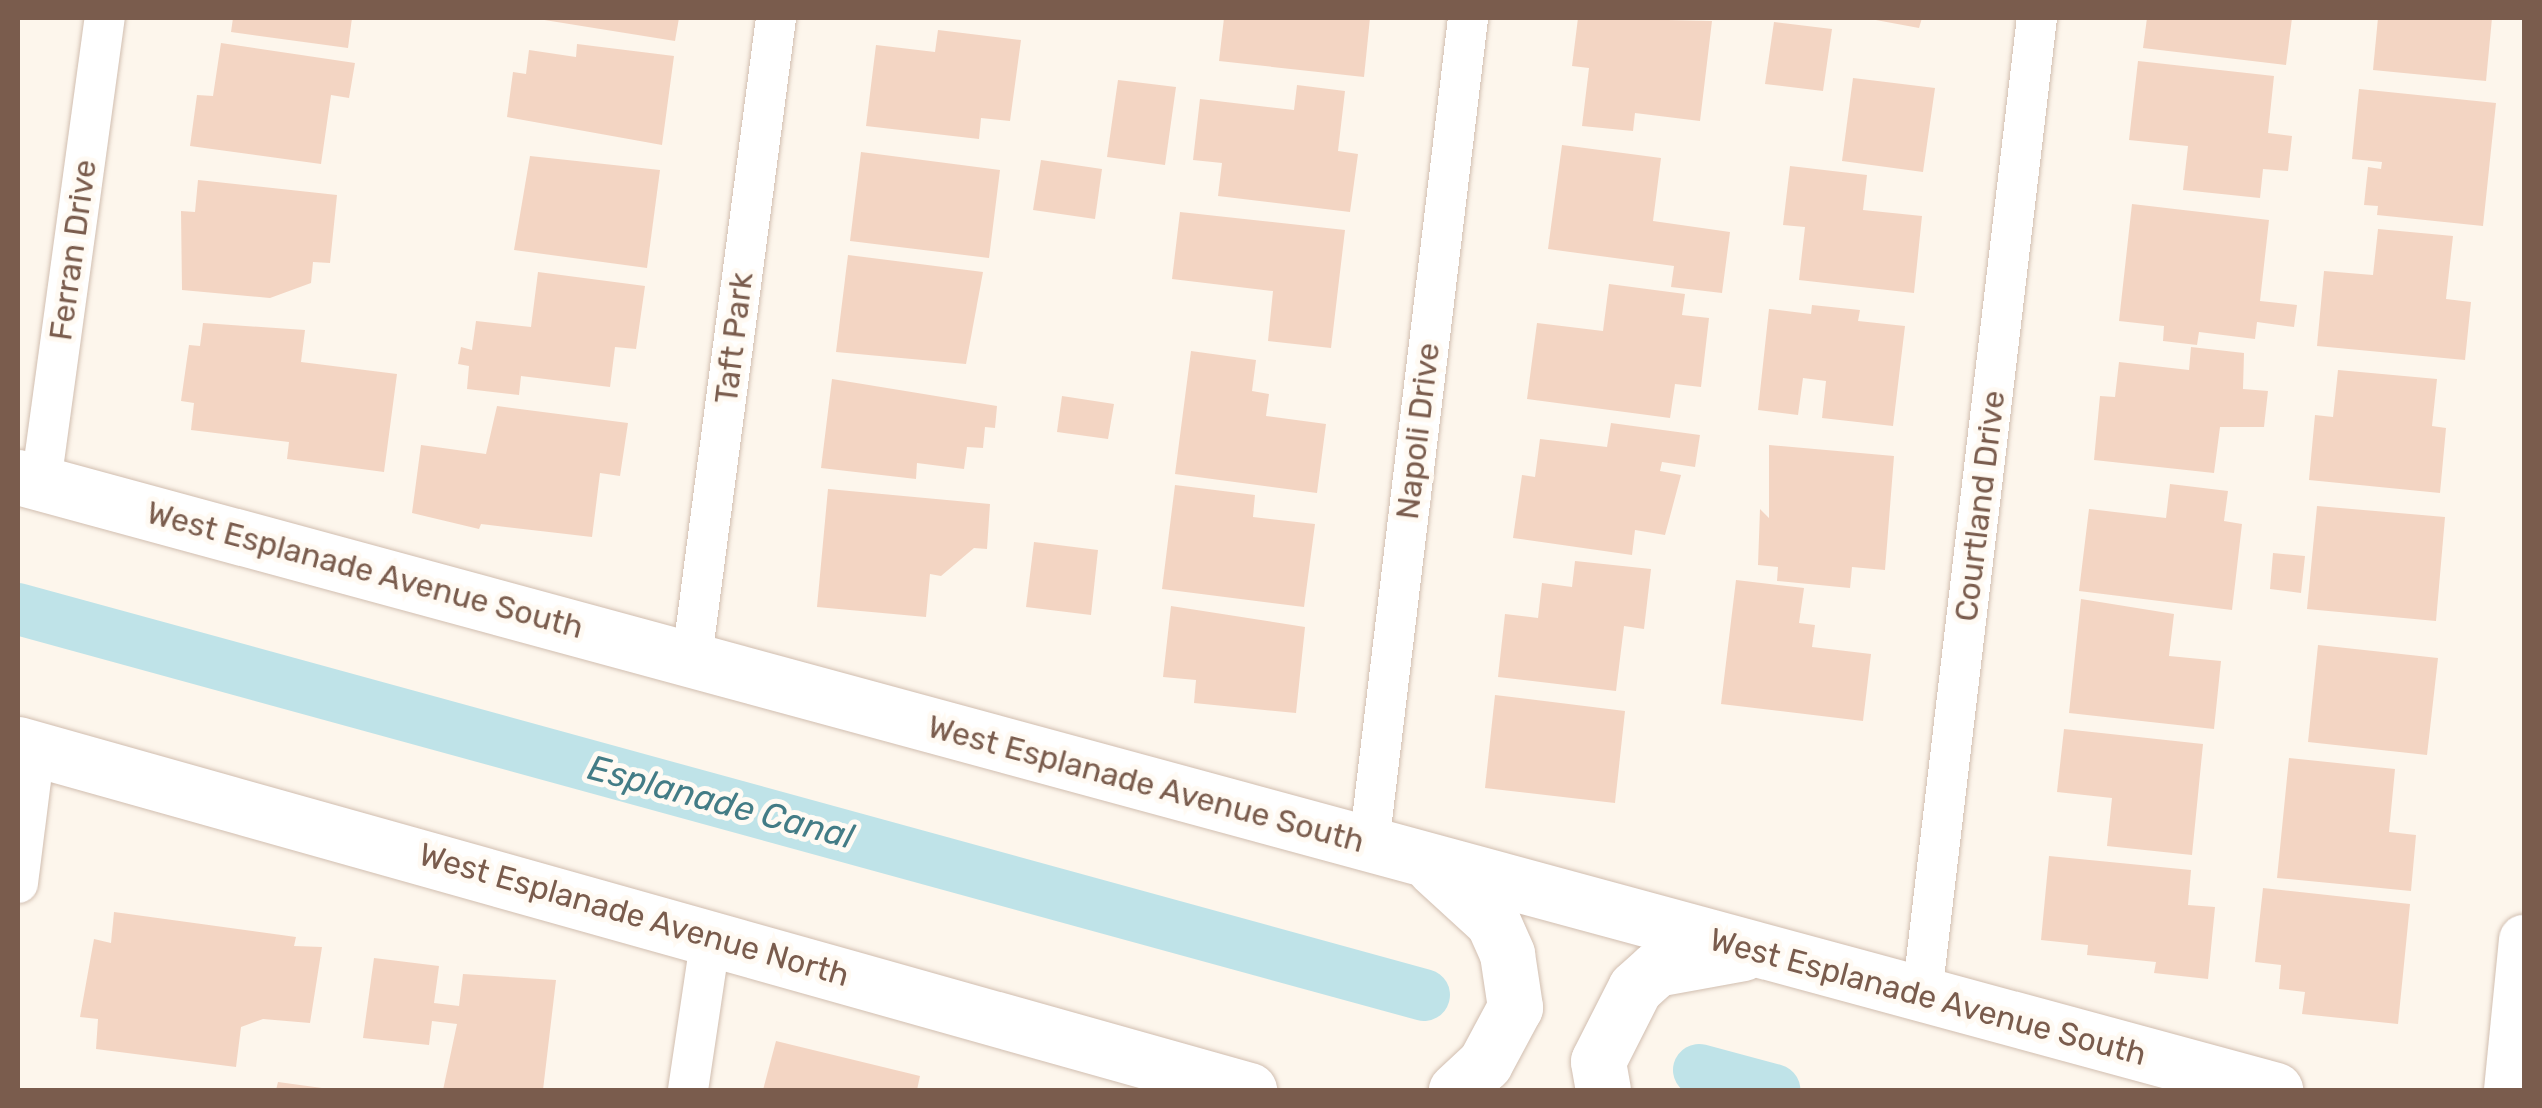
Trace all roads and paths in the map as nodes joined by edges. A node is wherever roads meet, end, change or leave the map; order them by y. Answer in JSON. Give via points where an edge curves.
{"nodes":[{"id":1,"x":105,"y":18,"type":"edge"},
{"id":2,"x":776,"y":18,"type":"edge"},
{"id":3,"x":1468,"y":18,"type":"edge"},
{"id":4,"x":2037,"y":18,"type":"edge"},
{"id":5,"x":29,"y":480,"type":"edge"},
{"id":6,"x":692,"y":658,"type":"junction"},
{"id":7,"x":26,"y":746,"type":"edge"},
{"id":8,"x":1369,"y":845,"type":"junction"},
{"id":9,"x":1427,"y":862,"type":"junction"},
{"id":10,"x":18,"y":882,"type":"edge"},
{"id":11,"x":711,"y":936,"type":"junction"},
{"id":12,"x":2524,"y":940,"type":"edge"},
{"id":13,"x":1756,"y":950,"type":"junction"},
{"id":14,"x":1922,"y":996,"type":"junction"},
{"id":15,"x":688,"y":1090,"type":"edge"},
{"id":16,"x":1249,"y":1090,"type":"edge"},
{"id":17,"x":1456,"y":1090,"type":"edge"},
{"id":18,"x":1603,"y":1090,"type":"edge"},
{"id":19,"x":2275,"y":1090,"type":"edge"},
{"id":20,"x":2509,"y":1090,"type":"edge"}],
"edges":[{"from":1,"to":5,"type":"street","name":"Ferran Drive"},
{"from":2,"to":6,"type":"street","name":"Taft Park"},
{"from":3,"to":8,"type":"street","name":"Napoli Drive"},
{"from":4,"to":14,"type":"street","name":"Courtland Drive"},
{"from":5,"to":6,"type":"main road","name":"West Esplanade Avenue South"},
{"from":6,"to":8,"type":"main road","name":"West Esplanade Avenue South"},
{"from":7,"to":10,"type":"street"},
{"from":7,"to":11,"type":"main road","name":"West Esplanade Avenue North"},
{"from":8,"to":9,"type":"main road","name":"West Esplanade Avenue South"},
{"from":9,"to":13,"type":"main road","name":"West Esplanade Avenue South"},
{"from":9,"to":17,"type":"main road","via":[[1493,922],[1515,1007],[1485,1063]]},
{"from":11,"to":15,"type":"street"},
{"from":11,"to":16,"type":"main road","name":"West Esplanade Avenue North"},
{"from":12,"to":20,"type":"street"},
{"from":13,"to":14,"type":"main road","name":"West Esplanade Avenue South"},
{"from":13,"to":18,"type":"main road","via":[[1656,969],[1645,979],[1598,1061]]},
{"from":14,"to":19,"type":"main road","name":"West Esplanade Avenue South"}]}
